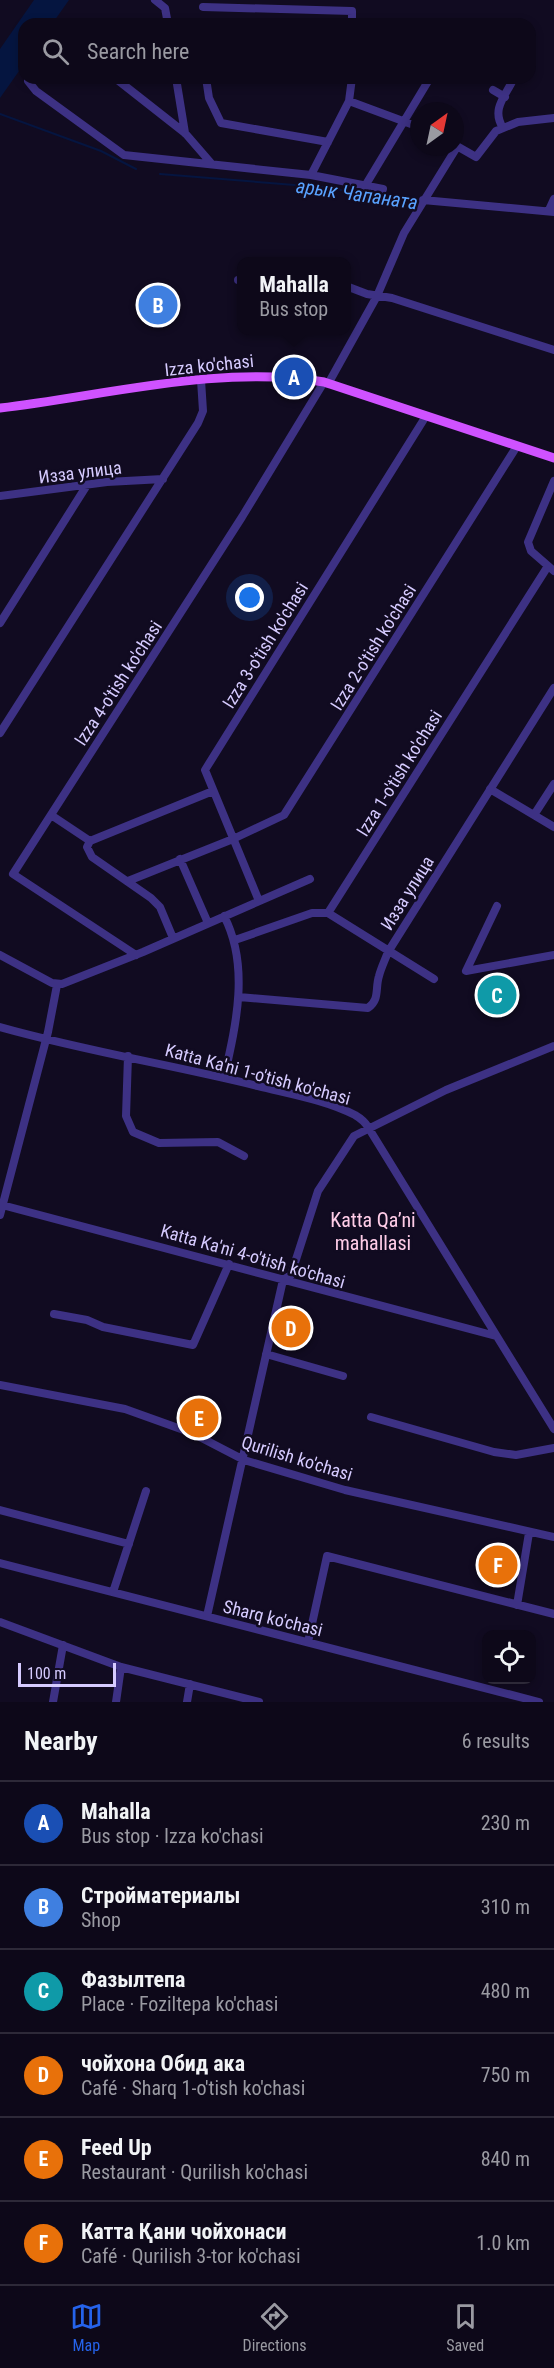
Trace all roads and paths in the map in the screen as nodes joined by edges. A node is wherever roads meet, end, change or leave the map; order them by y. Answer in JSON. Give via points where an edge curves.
{"nodes":[{"id":1,"x":154,"y":0,"type":"edge"},
{"id":2,"x":203,"y":7,"type":"dead end"},
{"id":3,"x":167,"y":18,"type":"edge"},
{"id":4,"x":352,"y":18,"type":"edge"},
{"id":5,"x":30,"y":84,"type":"edge"},
{"id":6,"x":123,"y":84,"type":"edge"},
{"id":7,"x":177,"y":84,"type":"edge"},
{"id":8,"x":207,"y":84,"type":"edge"},
{"id":9,"x":351,"y":84,"type":"edge"},
{"id":10,"x":426,"y":84,"type":"edge"},
{"id":11,"x":511,"y":84,"type":"edge"},
{"id":12,"x":493,"y":90,"type":"dead end"},
{"id":13,"x":505,"y":97,"type":"junction"},
{"id":14,"x":349,"y":101,"type":"junction"},
{"id":15,"x":554,"y":118,"type":"edge"},
{"id":16,"x":405,"y":120,"type":"junction"},
{"id":17,"x":410,"y":123,"type":"edge"},
{"id":18,"x":503,"y":128,"type":"junction"},
{"id":19,"x":185,"y":133,"type":"junction"},
{"id":20,"x":328,"y":142,"type":"junction"},
{"id":21,"x":464,"y":150,"type":"edge"},
{"id":22,"x":450,"y":156,"type":"edge"},
{"id":23,"x":211,"y":163,"type":"junction"},
{"id":24,"x":311,"y":175,"type":"junction"},
{"id":25,"x":365,"y":186,"type":"junction"},
{"id":26,"x":383,"y":189,"type":"dead end"},
{"id":27,"x":554,"y":199,"type":"edge"},
{"id":28,"x":423,"y":200,"type":"junction"},
{"id":29,"x":551,"y":211,"type":"edge"},
{"id":30,"x":351,"y":288,"type":"edge"},
{"id":31,"x":377,"y":296,"type":"junction"},
{"id":32,"x":554,"y":350,"type":"edge"},
{"id":33,"x":201,"y":380,"type":"junction"},
{"id":34,"x":326,"y":383,"type":"junction"},
{"id":35,"x":0,"y":408,"type":"edge"},
{"id":36,"x":426,"y":416,"type":"junction"},
{"id":37,"x":517,"y":446,"type":"junction"},
{"id":38,"x":554,"y":458,"type":"edge"},
{"id":39,"x":163,"y":479,"type":"junction"},
{"id":40,"x":554,"y":481,"type":"edge"},
{"id":41,"x":87,"y":485,"type":"junction"},
{"id":42,"x":0,"y":496,"type":"edge"},
{"id":43,"x":551,"y":569,"type":"edge"},
{"id":44,"x":0,"y":623,"type":"edge"},
{"id":45,"x":554,"y":688,"type":"edge"},
{"id":46,"x":0,"y":733,"type":"edge"},
{"id":47,"x":554,"y":784,"type":"edge"},
{"id":48,"x":490,"y":789,"type":"junction"},
{"id":49,"x":213,"y":791,"type":"junction"},
{"id":50,"x":51,"y":815,"type":"junction"},
{"id":51,"x":534,"y":815,"type":"junction"},
{"id":52,"x":554,"y":827,"type":"edge"},
{"id":53,"x":233,"y":839,"type":"junction"},
{"id":54,"x":90,"y":841,"type":"junction"},
{"id":55,"x":180,"y":859,"type":"junction"},
{"id":56,"x":310,"y":879,"type":"dead end"},
{"id":57,"x":128,"y":881,"type":"junction"},
{"id":58,"x":259,"y":901,"type":"junction"},
{"id":59,"x":497,"y":906,"type":"dead end"},
{"id":60,"x":328,"y":913,"type":"junction"},
{"id":61,"x":224,"y":916,"type":"junction"},
{"id":62,"x":208,"y":923,"type":"junction"},
{"id":63,"x":173,"y":938,"type":"junction"},
{"id":64,"x":235,"y":940,"type":"junction"},
{"id":65,"x":388,"y":952,"type":"junction"},
{"id":66,"x":0,"y":955,"type":"edge"},
{"id":67,"x":136,"y":955,"type":"junction"},
{"id":68,"x":554,"y":955,"type":"edge"},
{"id":69,"x":434,"y":979,"type":"dead end"},
{"id":70,"x":57,"y":985,"type":"junction"},
{"id":71,"x":238,"y":997,"type":"junction"},
{"id":72,"x":0,"y":1027,"type":"edge"},
{"id":73,"x":45,"y":1040,"type":"junction"},
{"id":74,"x":553,"y":1049,"type":"edge"},
{"id":75,"x":128,"y":1056,"type":"junction"},
{"id":76,"x":224,"y":1078,"type":"junction"},
{"id":77,"x":368,"y":1127,"type":"junction"},
{"id":78,"x":244,"y":1156,"type":"dead end"},
{"id":79,"x":2,"y":1205,"type":"junction"},
{"id":80,"x":0,"y":1215,"type":"edge"},
{"id":81,"x":229,"y":1264,"type":"junction"},
{"id":82,"x":284,"y":1280,"type":"junction"},
{"id":83,"x":54,"y":1314,"type":"dead end"},
{"id":84,"x":496,"y":1336,"type":"junction"},
{"id":85,"x":266,"y":1354,"type":"junction"},
{"id":86,"x":343,"y":1376,"type":"dead end"},
{"id":87,"x":0,"y":1385,"type":"edge"},
{"id":88,"x":371,"y":1417,"type":"dead end"},
{"id":89,"x":554,"y":1429,"type":"edge"},
{"id":90,"x":554,"y":1448,"type":"edge"},
{"id":91,"x":244,"y":1460,"type":"junction"},
{"id":92,"x":146,"y":1491,"type":"dead end"},
{"id":93,"x":0,"y":1510,"type":"edge"},
{"id":94,"x":529,"y":1533,"type":"junction"},
{"id":95,"x":554,"y":1537,"type":"edge"},
{"id":96,"x":129,"y":1544,"type":"junction"},
{"id":97,"x":0,"y":1563,"type":"edge"},
{"id":98,"x":113,"y":1592,"type":"junction"},
{"id":99,"x":517,"y":1605,"type":"junction"},
{"id":100,"x":554,"y":1614,"type":"edge"},
{"id":101,"x":207,"y":1616,"type":"junction"},
{"id":102,"x":0,"y":1622,"type":"edge"},
{"id":103,"x":308,"y":1642,"type":"junction"},
{"id":104,"x":63,"y":1645,"type":"junction"},
{"id":105,"x":121,"y":1667,"type":"junction"},
{"id":106,"x":190,"y":1684,"type":"junction"},
{"id":107,"x":53,"y":1702,"type":"edge"},
{"id":108,"x":116,"y":1702,"type":"edge"},
{"id":109,"x":187,"y":1702,"type":"edge"},
{"id":110,"x":255,"y":1702,"type":"edge"},
{"id":111,"x":539,"y":1702,"type":"edge"}],
"edges":[{"from":1,"to":3,"type":"street","via":[[165,8]]},
{"from":2,"to":4,"type":"street","via":[[352,11]]},
{"from":5,"to":23,"type":"street","via":[[124,155]]},
{"from":6,"to":19,"type":"street"},
{"from":7,"to":19,"type":"street"},
{"from":8,"to":20,"type":"street","via":[[209,98],[222,123]]},
{"from":9,"to":14,"type":"street"},
{"from":10,"to":16,"type":"street"},
{"from":11,"to":13,"type":"street"},
{"from":12,"to":13,"type":"street"},
{"from":13,"to":18,"type":"street","via":[[496,117]]},
{"from":14,"to":16,"type":"street"},
{"from":14,"to":20,"type":"street"},
{"from":15,"to":18,"type":"street","via":[[518,122]]},
{"from":16,"to":17,"type":"street"},
{"from":16,"to":25,"type":"street"},
{"from":18,"to":21,"type":"street","via":[[496,131],[476,157]]},
{"from":19,"to":23,"type":"street"},
{"from":20,"to":24,"type":"street"},
{"from":22,"to":28,"type":"street","name":"Izza 4-o'tish ko'chasi"},
{"from":23,"to":24,"type":"street"},
{"from":24,"to":25,"type":"street"},
{"from":25,"to":26,"type":"street"},
{"from":27,"to":29,"type":"street"},
{"from":28,"to":29,"type":"street"},
{"from":28,"to":31,"type":"street","name":"Izza 4-o'tish ko'chasi"},
{"from":30,"to":31,"type":"street"},
{"from":31,"to":32,"type":"street"},
{"from":31,"to":34,"type":"street","name":"Izza 4-o'tish ko'chasi"},
{"from":33,"to":34,"type":"main road","name":"Izza ko'chasi","via":[[268,376]]},
{"from":33,"to":35,"type":"main road","name":"Izza ko'chasi"},
{"from":33,"to":39,"type":"street","via":[[201,417]]},
{"from":34,"to":36,"type":"main road","name":"Izza ko'chasi"},
{"from":34,"to":50,"type":"street","name":"Izza 4-o'tish ko'chasi"},
{"from":36,"to":37,"type":"main road","name":"Izza ko'chasi"},
{"from":36,"to":49,"type":"street","name":"Izza 3-o'tish ko'chasi","via":[[205,770]]},
{"from":37,"to":38,"type":"main road","name":"Izza ko'chasi"},
{"from":37,"to":53,"type":"street","name":"Izza 2-o'tish ko'chasi","via":[[284,816]]},
{"from":39,"to":41,"type":"street","name":"Изза улица"},
{"from":39,"to":46,"type":"street"},
{"from":40,"to":43,"type":"street","via":[[528,543],[531,551]]},
{"from":41,"to":42,"type":"street","name":"Изза улица"},
{"from":41,"to":44,"type":"street"},
{"from":43,"to":60,"type":"street","name":"Izza 1-o'tish ko'chasi"},
{"from":45,"to":48,"type":"street","name":"Изза улица"},
{"from":47,"to":51,"type":"street"},
{"from":48,"to":51,"type":"street"},
{"from":48,"to":65,"type":"street","name":"Изза улица"},
{"from":49,"to":53,"type":"street","name":"Izza 3-o'tish ko'chasi"},
{"from":49,"to":54,"type":"street"},
{"from":50,"to":54,"type":"street"},
{"from":50,"to":67,"type":"street","name":"Izza 4-o'tish ko'chasi","via":[[14,874]]},
{"from":51,"to":52,"type":"street"},
{"from":53,"to":55,"type":"street","name":"Izza 2-o'tish ko'chasi"},
{"from":53,"to":58,"type":"street","name":"Izza 3-o'tish ko'chasi"},
{"from":54,"to":57,"type":"street","via":[[87,847],[92,857]]},
{"from":55,"to":57,"type":"street","name":"Izza 2-o'tish ko'chasi"},
{"from":55,"to":62,"type":"street"},
{"from":56,"to":58,"type":"street"},
{"from":57,"to":63,"type":"street","via":[[160,907]]},
{"from":58,"to":61,"type":"street"},
{"from":59,"to":68,"type":"street","via":[[466,971]]},
{"from":60,"to":64,"type":"street","via":[[312,913]]},
{"from":60,"to":65,"type":"street"},
{"from":61,"to":62,"type":"street"},
{"from":61,"to":64,"type":"street"},
{"from":62,"to":63,"type":"street"},
{"from":63,"to":67,"type":"street"},
{"from":64,"to":71,"type":"street"},
{"from":65,"to":69,"type":"street"},
{"from":65,"to":71,"type":"street","name":"Изза улица","via":[[378,978],[376,1000],[368,1008]]},
{"from":66,"to":70,"type":"street"},
{"from":67,"to":70,"type":"street"},
{"from":70,"to":73,"type":"street"},
{"from":71,"to":76,"type":"street","via":[[239,1011]]},
{"from":72,"to":73,"type":"street","name":"Katta Ka'ni 1-o'tish ko'chasi"},
{"from":73,"to":75,"type":"street","name":"Katta Ka'ni 1-o'tish ko'chasi"},
{"from":73,"to":79,"type":"street"},
{"from":74,"to":77,"type":"street","via":[[484,1074]]},
{"from":75,"to":76,"type":"street","name":"Katta Ka'ni 1-o'tish ko'chasi"},
{"from":75,"to":78,"type":"street","via":[[126,1116],[133,1132],[159,1143],[218,1142]]},
{"from":76,"to":77,"type":"street","name":"Katta Ka'ni 1-o'tish ko'chasi","via":[[340,1109]]},
{"from":77,"to":82,"type":"street","via":[[347,1143],[318,1191],[291,1275]]},
{"from":77,"to":84,"type":"street","name":"Katta Ka'ni 1-o'tish ko'chasi"},
{"from":79,"to":80,"type":"street"},
{"from":79,"to":81,"type":"street","name":"Katta Ka'ni 4-o'tish ko'chasi"},
{"from":81,"to":82,"type":"street","name":"Katta Ka'ni 4-o'tish ko'chasi"},
{"from":81,"to":83,"type":"street","via":[[193,1345]]},
{"from":82,"to":84,"type":"street","name":"Katta Ka'ni 4-o'tish ko'chasi"},
{"from":82,"to":85,"type":"street"},
{"from":84,"to":89,"type":"street","name":"Katta Ka'ni 1-o'tish ko'chasi"},
{"from":85,"to":86,"type":"street"},
{"from":85,"to":91,"type":"street"},
{"from":87,"to":91,"type":"street","name":"Qurilish ko'chasi","via":[[125,1409],[192,1433]]},
{"from":88,"to":90,"type":"street","via":[[495,1452],[516,1455]]},
{"from":91,"to":94,"type":"street","name":"Qurilish ko'chasi","via":[[345,1490]]},
{"from":91,"to":101,"type":"street"},
{"from":92,"to":96,"type":"street"},
{"from":93,"to":96,"type":"street"},
{"from":94,"to":95,"type":"street","name":"Qurilish ko'chasi"},
{"from":94,"to":99,"type":"street"},
{"from":96,"to":98,"type":"street"},
{"from":97,"to":98,"type":"street","name":"Sharq ko'chasi"},
{"from":98,"to":101,"type":"street","name":"Sharq ko'chasi"},
{"from":99,"to":100,"type":"street"},
{"from":99,"to":103,"type":"street","via":[[327,1556]]},
{"from":101,"to":103,"type":"street","name":"Sharq ko'chasi"},
{"from":102,"to":104,"type":"street"},
{"from":103,"to":111,"type":"street","name":"Sharq ko'chasi"},
{"from":104,"to":105,"type":"street"},
{"from":104,"to":107,"type":"street"},
{"from":105,"to":106,"type":"street"},
{"from":105,"to":108,"type":"street"},
{"from":106,"to":109,"type":"street"},
{"from":106,"to":110,"type":"street"}]}
